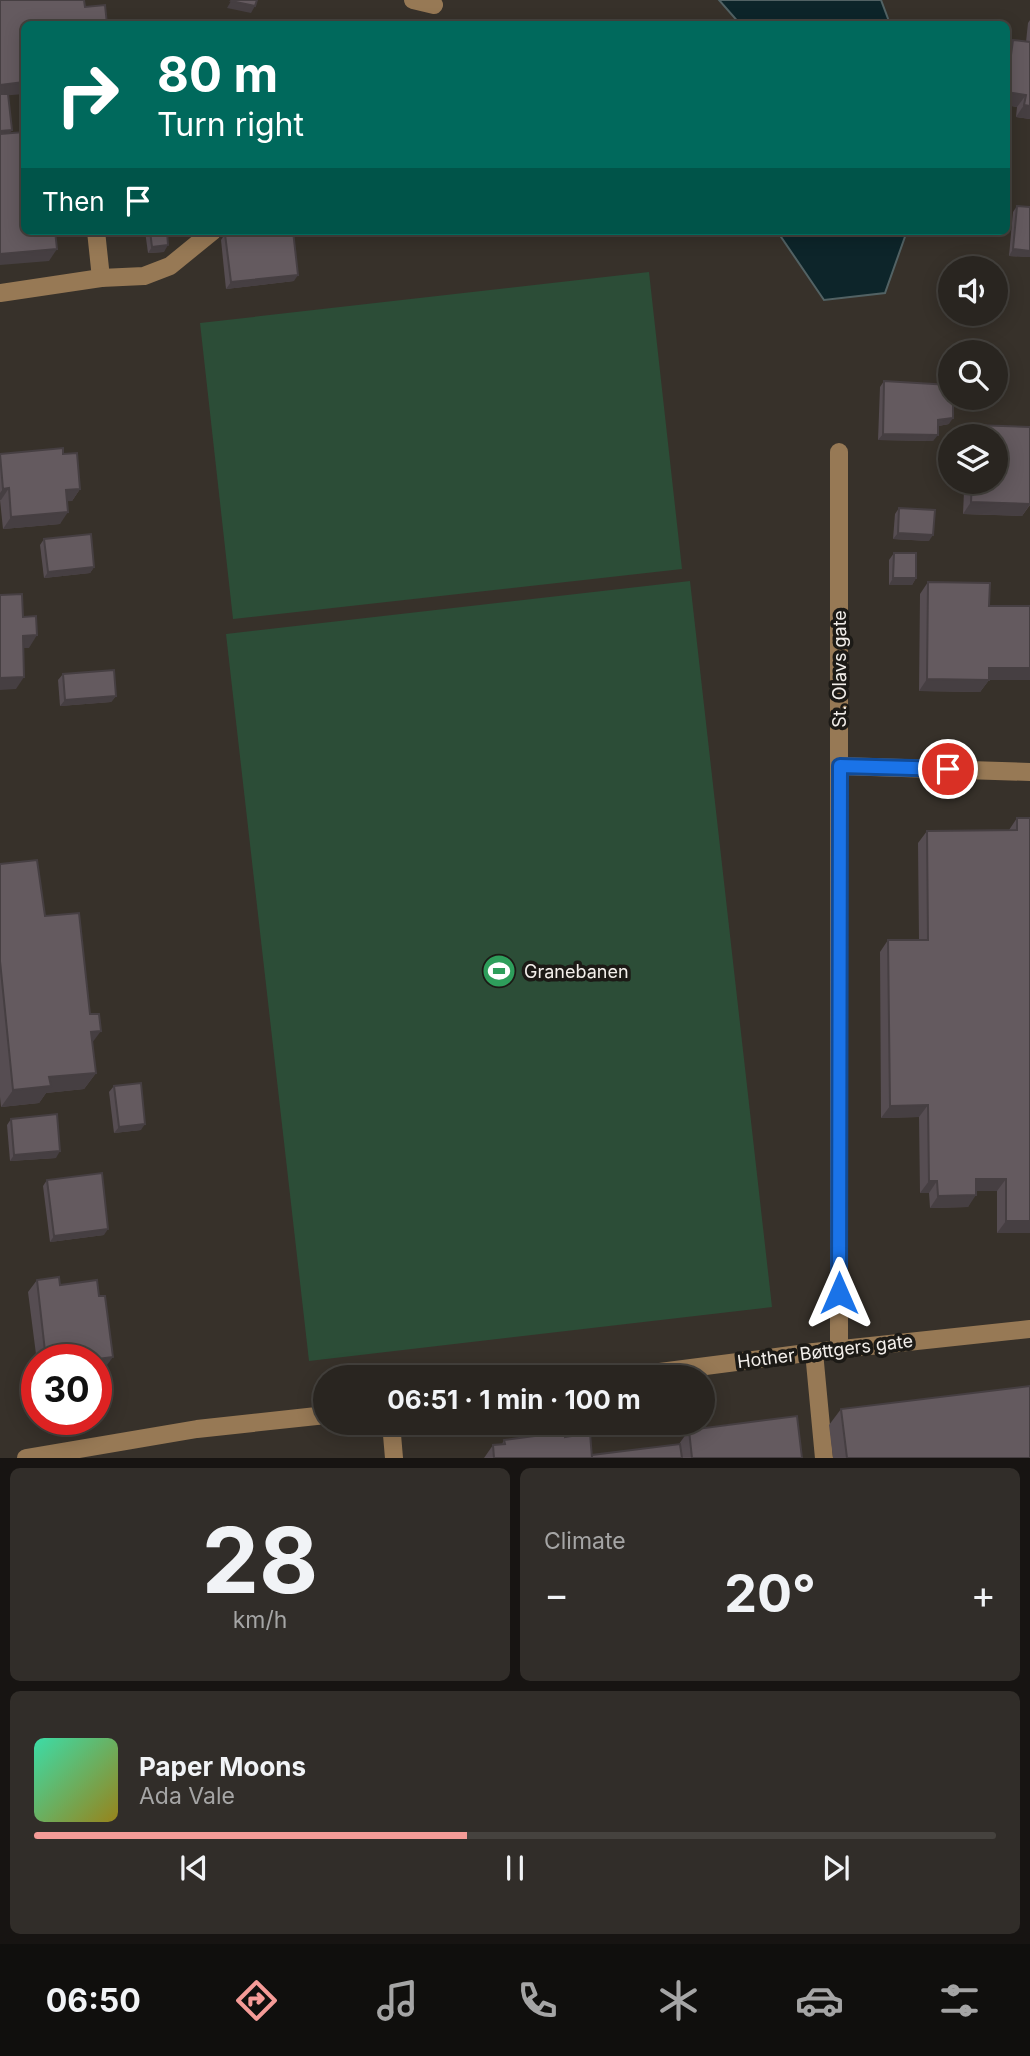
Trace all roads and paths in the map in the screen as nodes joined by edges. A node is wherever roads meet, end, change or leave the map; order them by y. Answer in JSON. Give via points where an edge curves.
{"nodes":[{"id":1,"x":413,"y":0,"type":"edge"},
{"id":2,"x":434,"y":5,"type":"dead end"},
{"id":3,"x":96,"y":235,"type":"edge"},
{"id":4,"x":208,"y":235,"type":"edge"},
{"id":5,"x":101,"y":278,"type":"junction"},
{"id":6,"x":0,"y":293,"type":"edge"},
{"id":7,"x":839,"y":452,"type":"dead end"},
{"id":8,"x":840,"y":766,"type":"junction"},
{"id":9,"x":1030,"y":772,"type":"edge"},
{"id":10,"x":1030,"y":1329,"type":"edge"},
{"id":11,"x":839,"y":1349,"type":"junction"},
{"id":12,"x":814,"y":1352,"type":"junction"},
{"id":13,"x":714,"y":1365,"type":"edge"},
{"id":14,"x":313,"y":1416,"type":"edge"},
{"id":15,"x":392,"y":1435,"type":"edge"},
{"id":16,"x":26,"y":1458,"type":"edge"},
{"id":17,"x":394,"y":1458,"type":"edge"},
{"id":18,"x":824,"y":1458,"type":"edge"}],
"edges":[{"from":1,"to":2,"type":"street"},
{"from":3,"to":5,"type":"street"},
{"from":4,"to":5,"type":"street","via":[[170,266],[144,276]]},
{"from":5,"to":6,"type":"street"},
{"from":7,"to":8,"type":"street","name":"St. Olavs gate"},
{"from":8,"to":9,"type":"street"},
{"from":8,"to":11,"type":"street","name":"St. Olavs gate"},
{"from":10,"to":11,"type":"street","name":"Hother Bøttgers gate"},
{"from":11,"to":12,"type":"street","name":"Hother Bøttgers gate"},
{"from":12,"to":13,"type":"street","name":"Hother Bøttgers gate"},
{"from":12,"to":18,"type":"street"},
{"from":14,"to":16,"type":"street","via":[[197,1429]]},
{"from":15,"to":17,"type":"street"}]}
